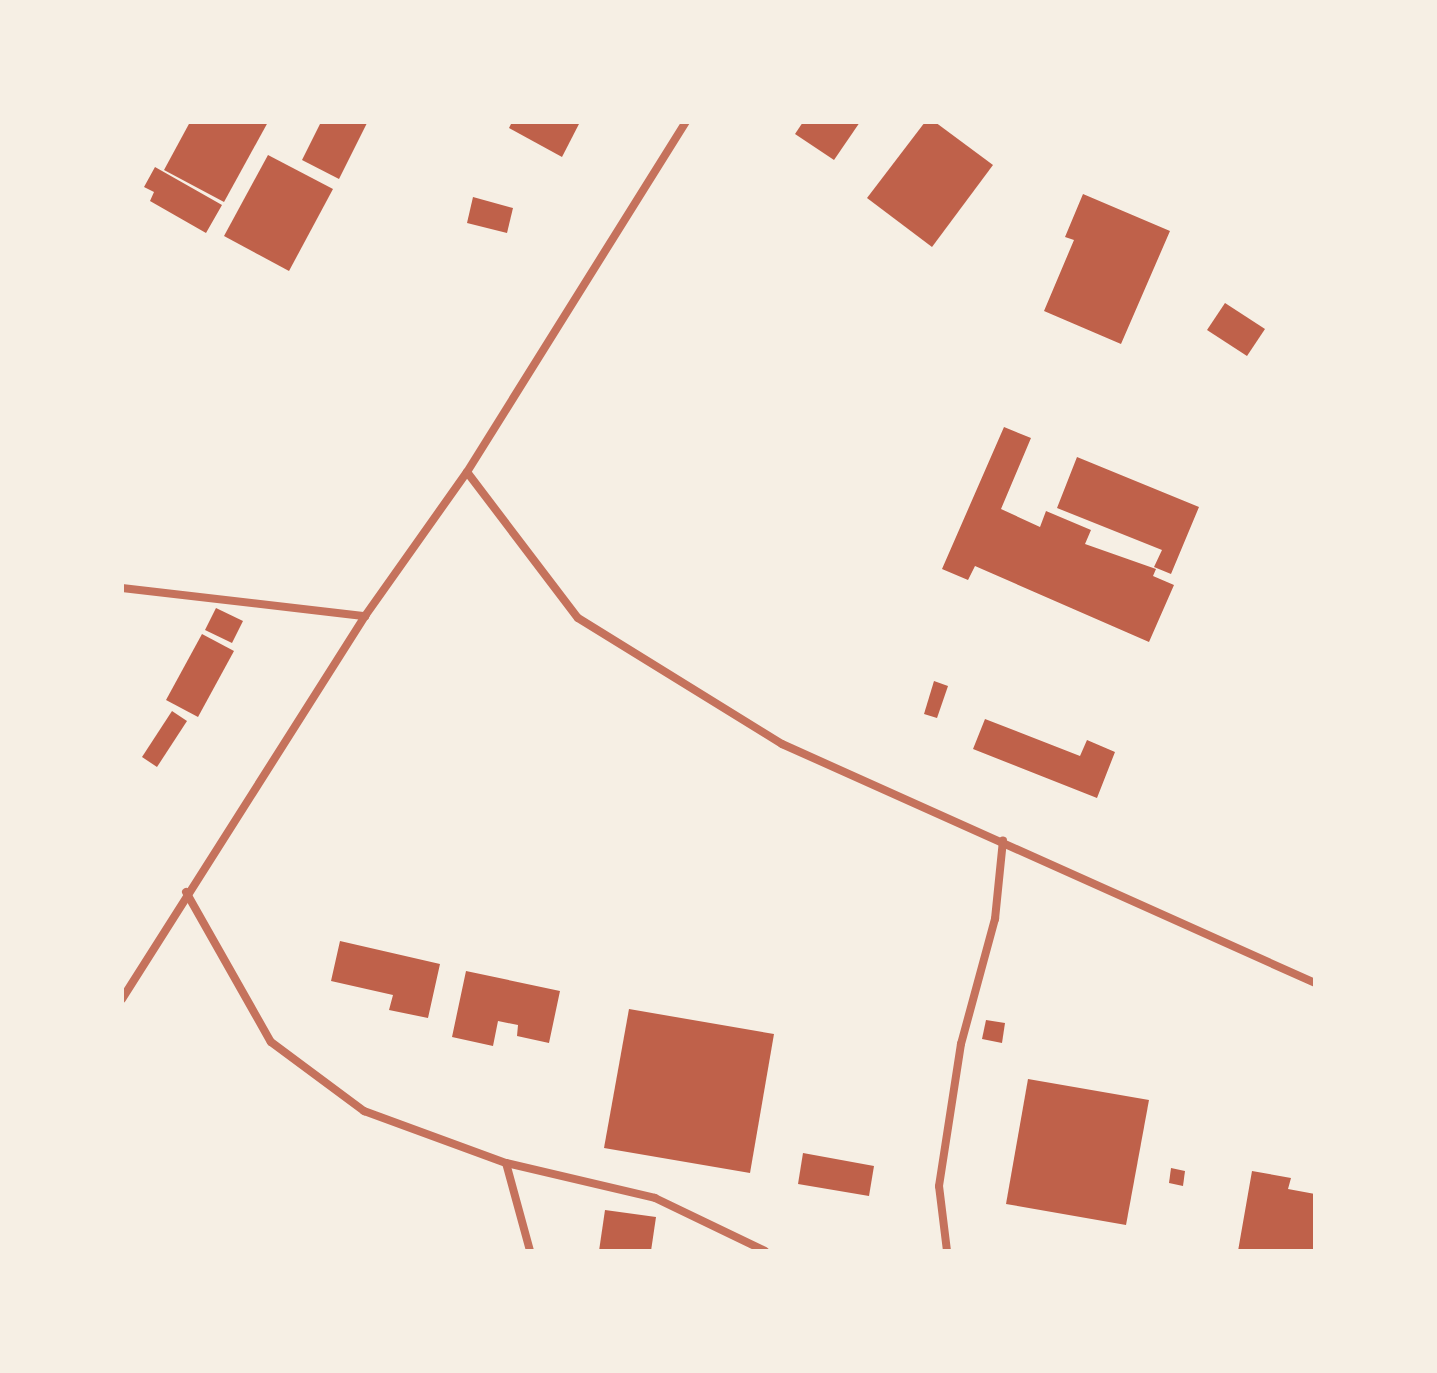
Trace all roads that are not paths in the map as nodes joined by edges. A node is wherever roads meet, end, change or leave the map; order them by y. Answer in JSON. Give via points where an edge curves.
{"nodes":[{"id":1,"x":686,"y":122,"type":"edge"},
{"id":2,"x":467,"y":472,"type":"junction"},
{"id":3,"x":122,"y":588,"type":"edge"},
{"id":4,"x":365,"y":616,"type":"junction"},
{"id":5,"x":1003,"y":840,"type":"junction"},
{"id":6,"x":186,"y":892,"type":"junction"},
{"id":7,"x":1315,"y":983,"type":"edge"},
{"id":8,"x":122,"y":999,"type":"edge"},
{"id":9,"x":506,"y":1163,"type":"junction"},
{"id":10,"x":530,"y":1251,"type":"edge"},
{"id":11,"x":765,"y":1251,"type":"edge"},
{"id":12,"x":947,"y":1251,"type":"edge"}],
"edges":[{"from":1,"to":2,"type":"street"},
{"from":2,"to":4,"type":"street"},
{"from":2,"to":5,"type":"street","via":[[578,618],[782,744]]},
{"from":3,"to":4,"type":"street"},
{"from":4,"to":6,"type":"street"},
{"from":5,"to":7,"type":"street"},
{"from":5,"to":12,"type":"street","via":[[995,919],[961,1044],[939,1186]]},
{"from":6,"to":8,"type":"street"},
{"from":6,"to":9,"type":"street","via":[[271,1042],[364,1111]]},
{"from":9,"to":10,"type":"street"},
{"from":9,"to":11,"type":"street","via":[[655,1198]]}]}
